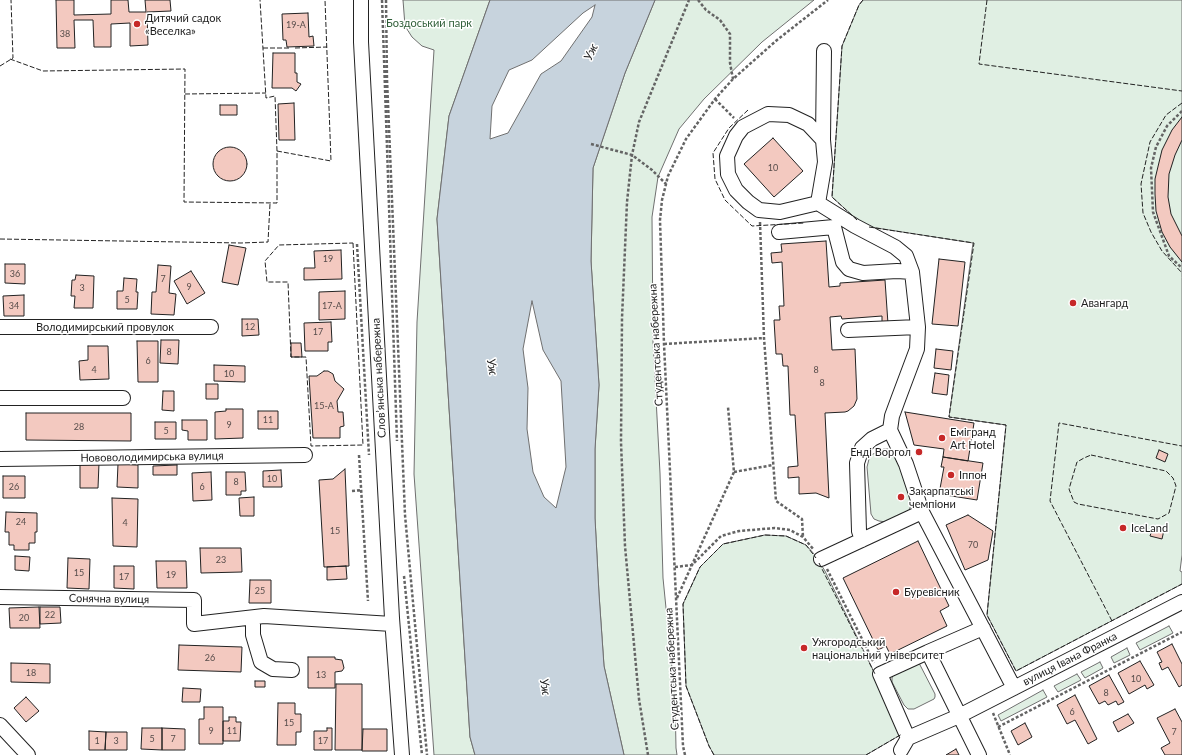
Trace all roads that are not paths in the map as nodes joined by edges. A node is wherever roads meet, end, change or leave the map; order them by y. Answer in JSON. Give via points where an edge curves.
{"nodes":[{"id":1,"x":360,"y":0,"type":"edge"},
{"id":2,"x":824,"y":52,"type":"dead end"},
{"id":3,"x":823,"y":140,"type":"junction"},
{"id":4,"x":818,"y":203,"type":"junction"},
{"id":5,"x":779,"y":232,"type":"dead end"},
{"id":6,"x":912,"y":272,"type":"junction"},
{"id":7,"x":0,"y":327,"type":"edge"},
{"id":8,"x":211,"y":327,"type":"dead end"},
{"id":9,"x":918,"y":327,"type":"junction"},
{"id":10,"x":848,"y":330,"type":"dead end"},
{"id":11,"x":0,"y":398,"type":"edge"},
{"id":12,"x":123,"y":398,"type":"dead end"},
{"id":13,"x":890,"y":430,"type":"junction"},
{"id":14,"x":305,"y":455,"type":"dead end"},
{"id":15,"x":0,"y":459,"type":"edge"},
{"id":16,"x":922,"y":512,"type":"junction"},
{"id":17,"x":862,"y":540,"type":"junction"},
{"id":18,"x":822,"y":559,"type":"road end"},
{"id":19,"x":0,"y":597,"type":"edge"},
{"id":20,"x":1182,"y":602,"type":"edge"},
{"id":21,"x":253,"y":618,"type":"junction"},
{"id":22,"x":392,"y":624,"type":"junction"},
{"id":23,"x":983,"y":628,"type":"junction"},
{"id":24,"x":928,"y":652,"type":"junction"},
{"id":25,"x":292,"y":670,"type":"dead end"},
{"id":26,"x":1014,"y":688,"type":"junction"},
{"id":27,"x":959,"y":716,"type":"junction"},
{"id":28,"x":0,"y":725,"type":"edge"},
{"id":29,"x":908,"y":738,"type":"junction"},
{"id":30,"x":901,"y":750,"type":"dead end"},
{"id":31,"x":28,"y":755,"type":"edge"},
{"id":32,"x":402,"y":755,"type":"edge"},
{"id":33,"x":979,"y":755,"type":"edge"}],
"edges":[{"from":1,"to":22,"type":"street","name":"Словʼянська набережна"},
{"from":2,"to":3,"type":"street"},
{"from":3,"to":4,"type":"street","via":[[825,162]]},
{"from":3,"to":4,"type":"street","via":[[808,124],[789,116],[768,114],[743,127],[727,156],[728,174],[736,190],[759,210],[780,212]]},
{"from":4,"to":6,"type":"street","via":[[895,247],[906,256]]},
{"from":5,"to":6,"type":"street","via":[[834,227],[843,262],[849,269],[863,273]]},
{"from":6,"to":9,"type":"street"},
{"from":7,"to":8,"type":"street","name":"Володимирський провулок"},
{"from":9,"to":10,"type":"street"},
{"from":9,"to":13,"type":"street","via":[[917,349],[892,416]]},
{"from":11,"to":12,"type":"street"},
{"from":13,"to":16,"type":"street","via":[[906,464]]},
{"from":13,"to":17,"type":"street","via":[[872,439],[862,448],[857,463],[859,530]]},
{"from":14,"to":15,"type":"street","name":"Нововолодимирська вулиця"},
{"from":16,"to":17,"type":"street"},
{"from":16,"to":23,"type":"street"},
{"from":17,"to":18,"type":"street"},
{"from":19,"to":21,"type":"street","name":"Сонячна вулиця","via":[[194,600],[194,624]]},
{"from":20,"to":26,"type":"street","name":"вулиця Івана Франка"},
{"from":21,"to":22,"type":"street","via":[[280,616]]},
{"from":21,"to":25,"type":"street","via":[[253,635],[261,662],[273,669]]},
{"from":22,"to":32,"type":"street","name":"Словʼянська набережна"},
{"from":23,"to":24,"type":"street"},
{"from":23,"to":26,"type":"street"},
{"from":24,"to":27,"type":"street"},
{"from":24,"to":29,"type":"street","via":[[880,674]]},
{"from":26,"to":27,"type":"street","name":"вулиця Івана Франка"},
{"from":27,"to":29,"type":"street","name":"вулиця Івана Франка"},
{"from":27,"to":33,"type":"street"},
{"from":28,"to":31,"type":"street"},
{"from":29,"to":30,"type":"street"}]}
